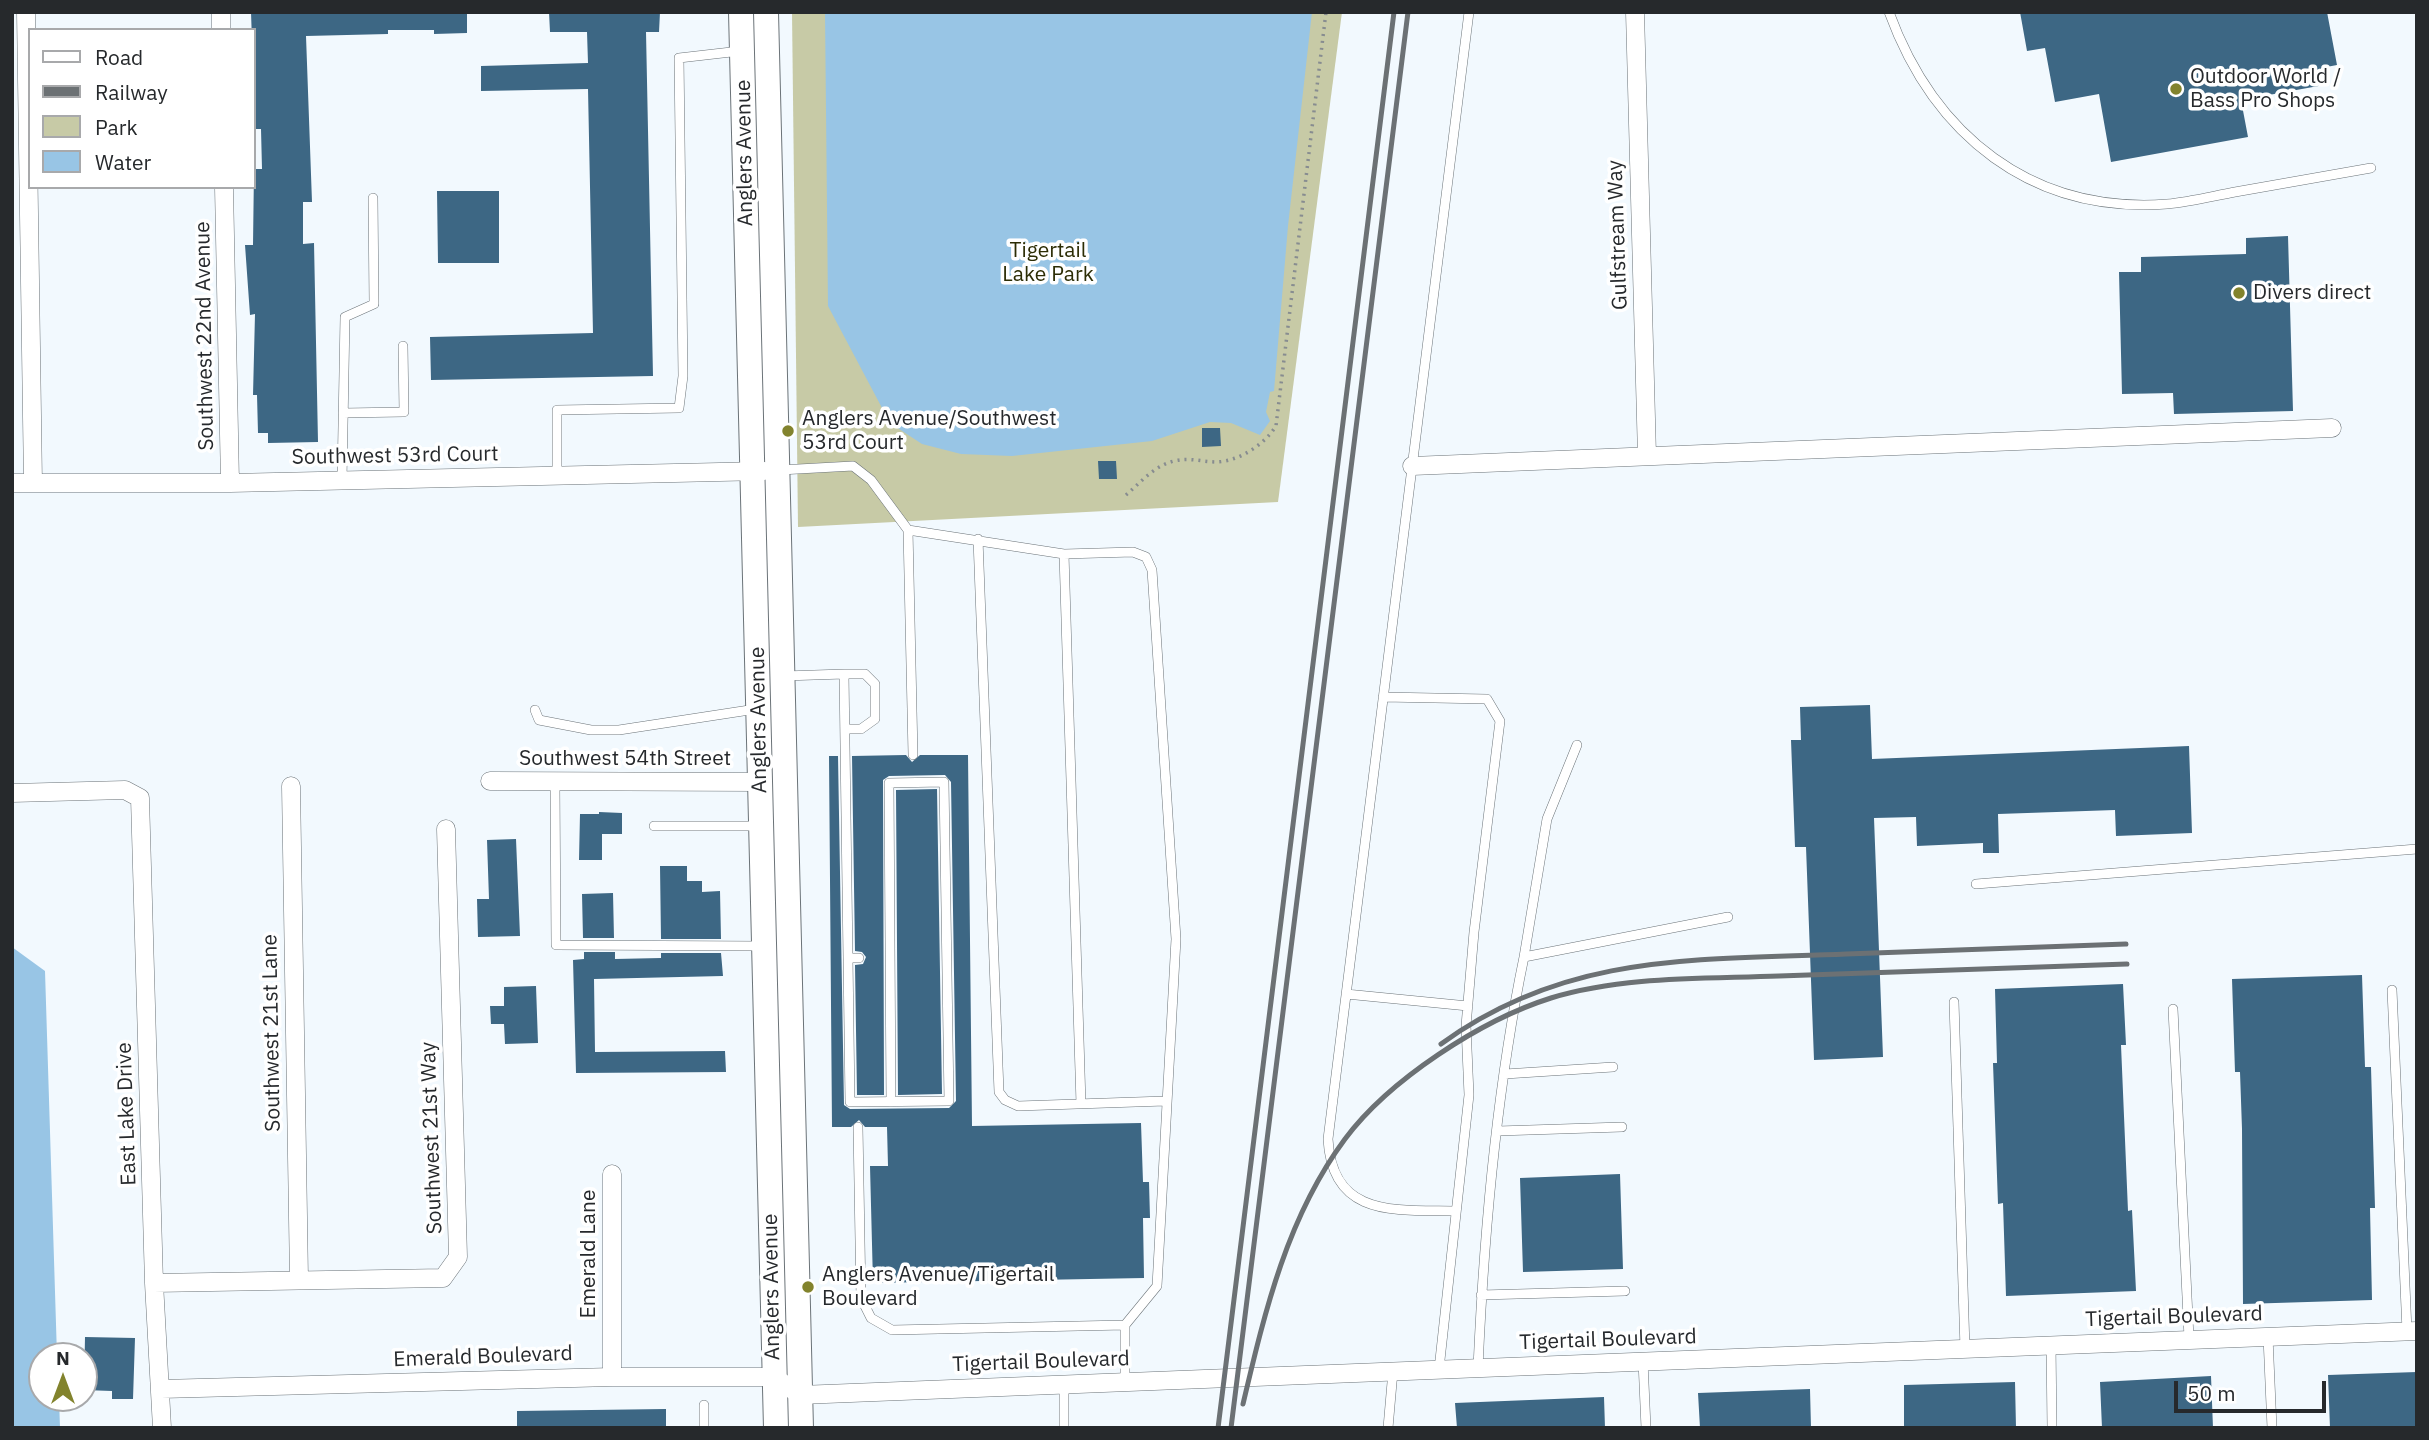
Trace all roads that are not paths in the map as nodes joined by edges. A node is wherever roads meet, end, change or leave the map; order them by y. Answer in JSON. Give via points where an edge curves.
{"nodes":[{"id":1,"x":26,"y":12,"type":"edge"},
{"id":2,"x":741,"y":12,"type":"edge"},
{"id":3,"x":766,"y":12,"type":"edge"},
{"id":4,"x":1469,"y":12,"type":"edge"},
{"id":5,"x":1635,"y":12,"type":"edge"},
{"id":6,"x":1889,"y":12,"type":"edge"},
{"id":7,"x":742,"y":51,"type":"junction"},
{"id":8,"x":28,"y":147,"type":"edge"},
{"id":9,"x":2371,"y":168,"type":"dead end"},
{"id":10,"x":29,"y":189,"type":"edge"},
{"id":11,"x":225,"y":189,"type":"edge"},
{"id":12,"x":373,"y":198,"type":"dead end"},
{"id":13,"x":403,"y":346,"type":"dead end"},
{"id":14,"x":343,"y":413,"type":"junction"},
{"id":15,"x":2332,"y":428,"type":"dead end"},
{"id":16,"x":1647,"y":456,"type":"junction"},
{"id":17,"x":1412,"y":466,"type":"junction"},
{"id":18,"x":778,"y":470,"type":"junction"},
{"id":19,"x":752,"y":471,"type":"junction"},
{"id":20,"x":557,"y":475,"type":"junction"},
{"id":21,"x":342,"y":481,"type":"junction"},
{"id":22,"x":12,"y":483,"type":"edge"},
{"id":23,"x":33,"y":483,"type":"junction"},
{"id":24,"x":230,"y":483,"type":"junction"},
{"id":25,"x":908,"y":530,"type":"junction"},
{"id":26,"x":978,"y":539,"type":"junction"},
{"id":27,"x":1064,"y":554,"type":"junction"},
{"id":28,"x":844,"y":674,"type":"junction"},
{"id":29,"x":782,"y":676,"type":"junction"},
{"id":30,"x":1383,"y":697,"type":"junction"},
{"id":31,"x":758,"y":709,"type":"junction"},
{"id":32,"x":535,"y":710,"type":"dead end"},
{"id":33,"x":845,"y":729,"type":"junction"},
{"id":34,"x":1577,"y":745,"type":"dead end"},
{"id":35,"x":913,"y":755,"type":"dead end"},
{"id":36,"x":490,"y":781,"type":"dead end"},
{"id":37,"x":760,"y":782,"type":"junction"},
{"id":38,"x":555,"y":783,"type":"junction"},
{"id":39,"x":291,"y":786,"type":"dead end"},
{"id":40,"x":12,"y":793,"type":"edge"},
{"id":41,"x":654,"y":826,"type":"dead end"},
{"id":42,"x":762,"y":826,"type":"junction"},
{"id":43,"x":446,"y":829,"type":"dead end"},
{"id":44,"x":2417,"y":849,"type":"edge"},
{"id":45,"x":1976,"y":884,"type":"dead end"},
{"id":46,"x":1728,"y":917,"type":"dead end"},
{"id":47,"x":764,"y":946,"type":"junction"},
{"id":48,"x":1524,"y":957,"type":"junction"},
{"id":49,"x":848,"y":958,"type":"junction"},
{"id":50,"x":859,"y":958,"type":"dead end"},
{"id":51,"x":2392,"y":990,"type":"dead end"},
{"id":52,"x":1346,"y":994,"type":"junction"},
{"id":53,"x":1954,"y":1002,"type":"dead end"},
{"id":54,"x":1468,"y":1006,"type":"junction"},
{"id":55,"x":2173,"y":1009,"type":"dead end"},
{"id":56,"x":1613,"y":1067,"type":"dead end"},
{"id":57,"x":1505,"y":1074,"type":"junction"},
{"id":58,"x":1165,"y":1101,"type":"junction"},
{"id":59,"x":891,"y":1102,"type":"junction"},
{"id":60,"x":1081,"y":1104,"type":"junction"},
{"id":61,"x":858,"y":1127,"type":"dead end"},
{"id":62,"x":1622,"y":1127,"type":"dead end"},
{"id":63,"x":1498,"y":1131,"type":"junction"},
{"id":64,"x":612,"y":1174,"type":"dead end"},
{"id":65,"x":1454,"y":1211,"type":"junction"},
{"id":66,"x":299,"y":1279,"type":"junction"},
{"id":67,"x":154,"y":1283,"type":"junction"},
{"id":68,"x":1625,"y":1291,"type":"dead end"},
{"id":69,"x":1481,"y":1295,"type":"junction"},
{"id":70,"x":1125,"y":1325,"type":"junction"},
{"id":71,"x":2412,"y":1331,"type":"edge"},
{"id":72,"x":2268,"y":1337,"type":"junction"},
{"id":73,"x":2189,"y":1339,"type":"junction"},
{"id":74,"x":2051,"y":1344,"type":"junction"},
{"id":75,"x":1965,"y":1349,"type":"junction"},
{"id":76,"x":1643,"y":1362,"type":"junction"},
{"id":77,"x":1478,"y":1368,"type":"junction"},
{"id":78,"x":1439,"y":1369,"type":"junction"},
{"id":79,"x":1393,"y":1371,"type":"junction"},
{"id":80,"x":612,"y":1377,"type":"junction"},
{"id":81,"x":775,"y":1377,"type":"junction"},
{"id":82,"x":1125,"y":1381,"type":"junction"},
{"id":83,"x":1064,"y":1383,"type":"junction"},
{"id":84,"x":161,"y":1389,"type":"junction"},
{"id":85,"x":800,"y":1395,"type":"junction"},
{"id":86,"x":704,"y":1405,"type":"dead end"},
{"id":87,"x":162,"y":1428,"type":"edge"},
{"id":88,"x":704,"y":1428,"type":"edge"},
{"id":89,"x":776,"y":1428,"type":"edge"},
{"id":90,"x":801,"y":1428,"type":"edge"},
{"id":91,"x":1064,"y":1428,"type":"edge"},
{"id":92,"x":1388,"y":1428,"type":"edge"},
{"id":93,"x":1646,"y":1428,"type":"edge"},
{"id":94,"x":2052,"y":1428,"type":"edge"},
{"id":95,"x":2272,"y":1428,"type":"edge"}],
"edges":[{"from":1,"to":8,"type":"street"},
{"from":2,"to":7,"type":"street","name":"Anglers Avenue"},
{"from":3,"to":18,"type":"street","name":"Anglers Avenue"},
{"from":4,"to":17,"type":"lane"},
{"from":5,"to":16,"type":"street","name":"Gulfstream Way"},
{"from":6,"to":9,"type":"lane","via":[[1915,75],[1958,129],[2012,170],[2060,191],[2102,201],[2168,204]]},
{"from":7,"to":19,"type":"street","name":"Anglers Avenue"},
{"from":7,"to":20,"type":"lane","via":[[679,58],[683,376],[679,408],[557,410]]},
{"from":10,"to":23,"type":"street"},
{"from":11,"to":24,"type":"street","name":"Southwest 22nd Avenue"},
{"from":12,"to":14,"type":"lane","via":[[374,304],[345,317]]},
{"from":13,"to":14,"type":"lane","via":[[404,412]]},
{"from":14,"to":21,"type":"lane"},
{"from":15,"to":16,"type":"street"},
{"from":16,"to":17,"type":"street"},
{"from":17,"to":30,"type":"lane"},
{"from":18,"to":19,"type":"street","name":"Southwest 53rd Court"},
{"from":18,"to":25,"type":"lane","via":[[853,466],[871,480]]},
{"from":18,"to":29,"type":"street","name":"Anglers Avenue"},
{"from":19,"to":20,"type":"street","name":"Southwest 53rd Court"},
{"from":19,"to":31,"type":"street","name":"Anglers Avenue"},
{"from":20,"to":21,"type":"street","name":"Southwest 53rd Court"},
{"from":21,"to":24,"type":"street","name":"Southwest 53rd Court"},
{"from":22,"to":23,"type":"street","name":"Southwest 53rd Court"},
{"from":23,"to":24,"type":"street","name":"Southwest 53rd Court"},
{"from":25,"to":26,"type":"lane"},
{"from":25,"to":35,"type":"lane"},
{"from":26,"to":27,"type":"lane"},
{"from":26,"to":60,"type":"lane","via":[[999,1092],[1018,1106]]},
{"from":27,"to":58,"type":"lane","via":[[1133,552],[1146,557],[1152,570],[1175,939]]},
{"from":27,"to":60,"type":"lane"},
{"from":28,"to":29,"type":"lane"},
{"from":28,"to":33,"type":"lane"},
{"from":28,"to":33,"type":"lane","via":[[865,674],[875,684],[875,719],[860,729]]},
{"from":29,"to":85,"type":"street","name":"Anglers Avenue"},
{"from":30,"to":52,"type":"lane"},
{"from":30,"to":54,"type":"lane","via":[[1487,699],[1500,721]]},
{"from":31,"to":32,"type":"lane","via":[[619,730],[539,720]]},
{"from":31,"to":37,"type":"street","name":"Anglers Avenue"},
{"from":33,"to":49,"type":"lane"},
{"from":34,"to":48,"type":"lane","via":[[1547,819]]},
{"from":36,"to":38,"type":"street","name":"Southwest 54th Street"},
{"from":37,"to":38,"type":"street","name":"Southwest 54th Street"},
{"from":37,"to":42,"type":"street","name":"Anglers Avenue"},
{"from":38,"to":47,"type":"lane","via":[[556,946]]},
{"from":39,"to":66,"type":"street","name":"Southwest 21st Lane"},
{"from":40,"to":67,"type":"street","name":"East Lake Drive","via":[[125,790],[140,799]]},
{"from":41,"to":42,"type":"lane"},
{"from":42,"to":47,"type":"street","name":"Anglers Avenue"},
{"from":43,"to":66,"type":"street","name":"Southwest 21st Way","via":[[458,1257],[443,1278]]},
{"from":44,"to":45,"type":"lane"},
{"from":46,"to":48,"type":"lane"},
{"from":47,"to":81,"type":"street","name":"Anglers Avenue"},
{"from":48,"to":57,"type":"lane"},
{"from":49,"to":50,"type":"lane"},
{"from":49,"to":59,"type":"lane","via":[[850,1102]]},
{"from":51,"to":71,"type":"lane"},
{"from":52,"to":54,"type":"lane"},
{"from":52,"to":65,"type":"lane","via":[[1329,1161],[1346,1192],[1371,1205]]},
{"from":53,"to":75,"type":"lane"},
{"from":54,"to":65,"type":"lane","via":[[1469,1094]]},
{"from":55,"to":73,"type":"lane"},
{"from":56,"to":57,"type":"lane"},
{"from":57,"to":63,"type":"lane"},
{"from":58,"to":60,"type":"lane"},
{"from":58,"to":70,"type":"lane","via":[[1157,1286]]},
{"from":59,"to":59,"type":"lane","via":[[949,1101],[944,782],[889,783]]},
{"from":61,"to":70,"type":"lane","via":[[860,1298],[871,1318],[892,1330]]},
{"from":62,"to":63,"type":"lane"},
{"from":63,"to":69,"type":"lane","via":[[1483,1238]]},
{"from":64,"to":80,"type":"street","name":"Emerald Lane"},
{"from":65,"to":78,"type":"lane"},
{"from":66,"to":67,"type":"street","name":"Southwest 21st Way"},
{"from":67,"to":84,"type":"street","name":"East Lake Drive"},
{"from":68,"to":69,"type":"lane"},
{"from":69,"to":77,"type":"lane"},
{"from":70,"to":82,"type":"lane"},
{"from":71,"to":72,"type":"street","name":"Tigertail Boulevard"},
{"from":72,"to":73,"type":"street","name":"Tigertail Boulevard"},
{"from":72,"to":95,"type":"lane"},
{"from":73,"to":74,"type":"street","name":"Tigertail Boulevard"},
{"from":74,"to":75,"type":"street","name":"Tigertail Boulevard"},
{"from":74,"to":94,"type":"lane"},
{"from":75,"to":76,"type":"street","name":"Tigertail Boulevard"},
{"from":76,"to":77,"type":"street","name":"Tigertail Boulevard"},
{"from":76,"to":93,"type":"lane"},
{"from":77,"to":78,"type":"street","name":"Tigertail Boulevard"},
{"from":78,"to":79,"type":"street","name":"Tigertail Boulevard"},
{"from":79,"to":82,"type":"street","name":"Tigertail Boulevard"},
{"from":79,"to":92,"type":"lane"},
{"from":80,"to":81,"type":"street","name":"Emerald Boulevard"},
{"from":80,"to":84,"type":"street","name":"Emerald Boulevard"},
{"from":81,"to":85,"type":"street"},
{"from":81,"to":89,"type":"street","name":"Anglers Avenue"},
{"from":82,"to":83,"type":"street","name":"Tigertail Boulevard"},
{"from":83,"to":85,"type":"street","name":"Tigertail Boulevard"},
{"from":83,"to":91,"type":"lane"},
{"from":84,"to":87,"type":"street","name":"East Lake Drive"},
{"from":85,"to":90,"type":"street","name":"Anglers Avenue"},
{"from":86,"to":88,"type":"lane"}]}
